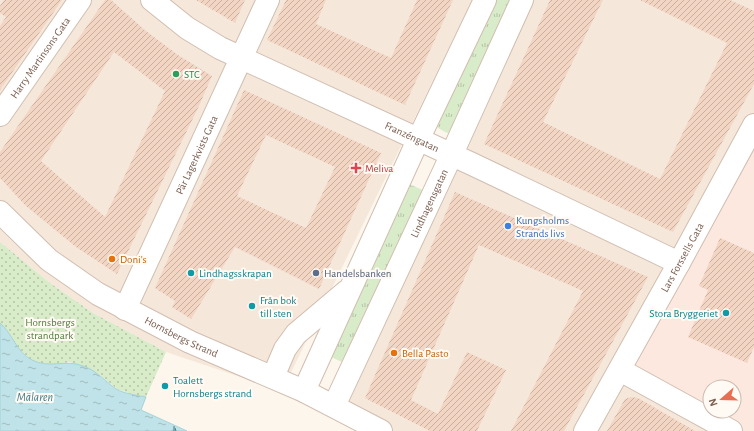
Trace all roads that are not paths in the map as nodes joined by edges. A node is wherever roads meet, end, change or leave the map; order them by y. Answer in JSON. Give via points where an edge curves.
{"nodes":[{"id":1,"x":80,"y":0,"type":"edge"},
{"id":2,"x":152,"y":0,"type":"edge"},
{"id":3,"x":268,"y":0,"type":"edge"},
{"id":4,"x":485,"y":0,"type":"edge"},
{"id":5,"x":522,"y":0,"type":"edge"},
{"id":6,"x":241,"y":57,"type":"junction"},
{"id":7,"x":0,"y":115,"type":"edge"},
{"id":8,"x":754,"y":125,"type":"edge"},
{"id":9,"x":418,"y":140,"type":"junction"},
{"id":10,"x":452,"y":156,"type":"junction"},
{"id":11,"x":0,"y":212,"type":"edge"},
{"id":12,"x":679,"y":263,"type":"junction"},
{"id":13,"x":351,"y":287,"type":"junction"},
{"id":14,"x":125,"y":309,"type":"junction"},
{"id":15,"x":620,"y":370,"type":"junction"},
{"id":16,"x":273,"y":377,"type":"junction"},
{"id":17,"x":304,"y":391,"type":"junction"},
{"id":18,"x":334,"y":406,"type":"junction"},
{"id":19,"x":381,"y":431,"type":"edge"},
{"id":20,"x":585,"y":431,"type":"edge"},
{"id":21,"x":731,"y":431,"type":"edge"}],
"edges":[{"from":1,"to":7,"type":"street","name":"Harry Martinsons Gata"},
{"from":2,"to":6,"type":"street","name":"Franzéngatan","via":[[187,28],[220,48]]},
{"from":3,"to":6,"type":"street","name":"Pär Lagerkvists Gata"},
{"from":4,"to":9,"type":"street"},
{"from":5,"to":10,"type":"street","name":"Lindhagensgatan"},
{"from":6,"to":9,"type":"street","name":"Franzéngatan"},
{"from":6,"to":14,"type":"street","name":"Pär Lagerkvists Gata"},
{"from":8,"to":12,"type":"street","name":"Lars Forssells Gata"},
{"from":9,"to":10,"type":"street","name":"Franzéngatan"},
{"from":9,"to":13,"type":"street"},
{"from":10,"to":12,"type":"street","name":"Franzéngatan"},
{"from":10,"to":18,"type":"street","name":"Lindhagensgatan"},
{"from":11,"to":14,"type":"street","name":"Hornsbergs Strand","via":[[49,260],[98,294]]},
{"from":12,"to":15,"type":"street","name":"Lars Forssells Gata"},
{"from":13,"to":16,"type":"street","via":[[296,334],[285,349]]},
{"from":13,"to":17,"type":"street"},
{"from":14,"to":16,"type":"street","name":"Hornsbergs Strand","via":[[190,342]]},
{"from":15,"to":20,"type":"street","name":"Lars Forssells Gata"},
{"from":15,"to":21,"type":"street"},
{"from":16,"to":17,"type":"street","name":"Hornsbergs Strand"},
{"from":17,"to":18,"type":"street","name":"Hornsbergs Strand"},
{"from":18,"to":19,"type":"street","name":"Hornsbergs Strand"}]}
